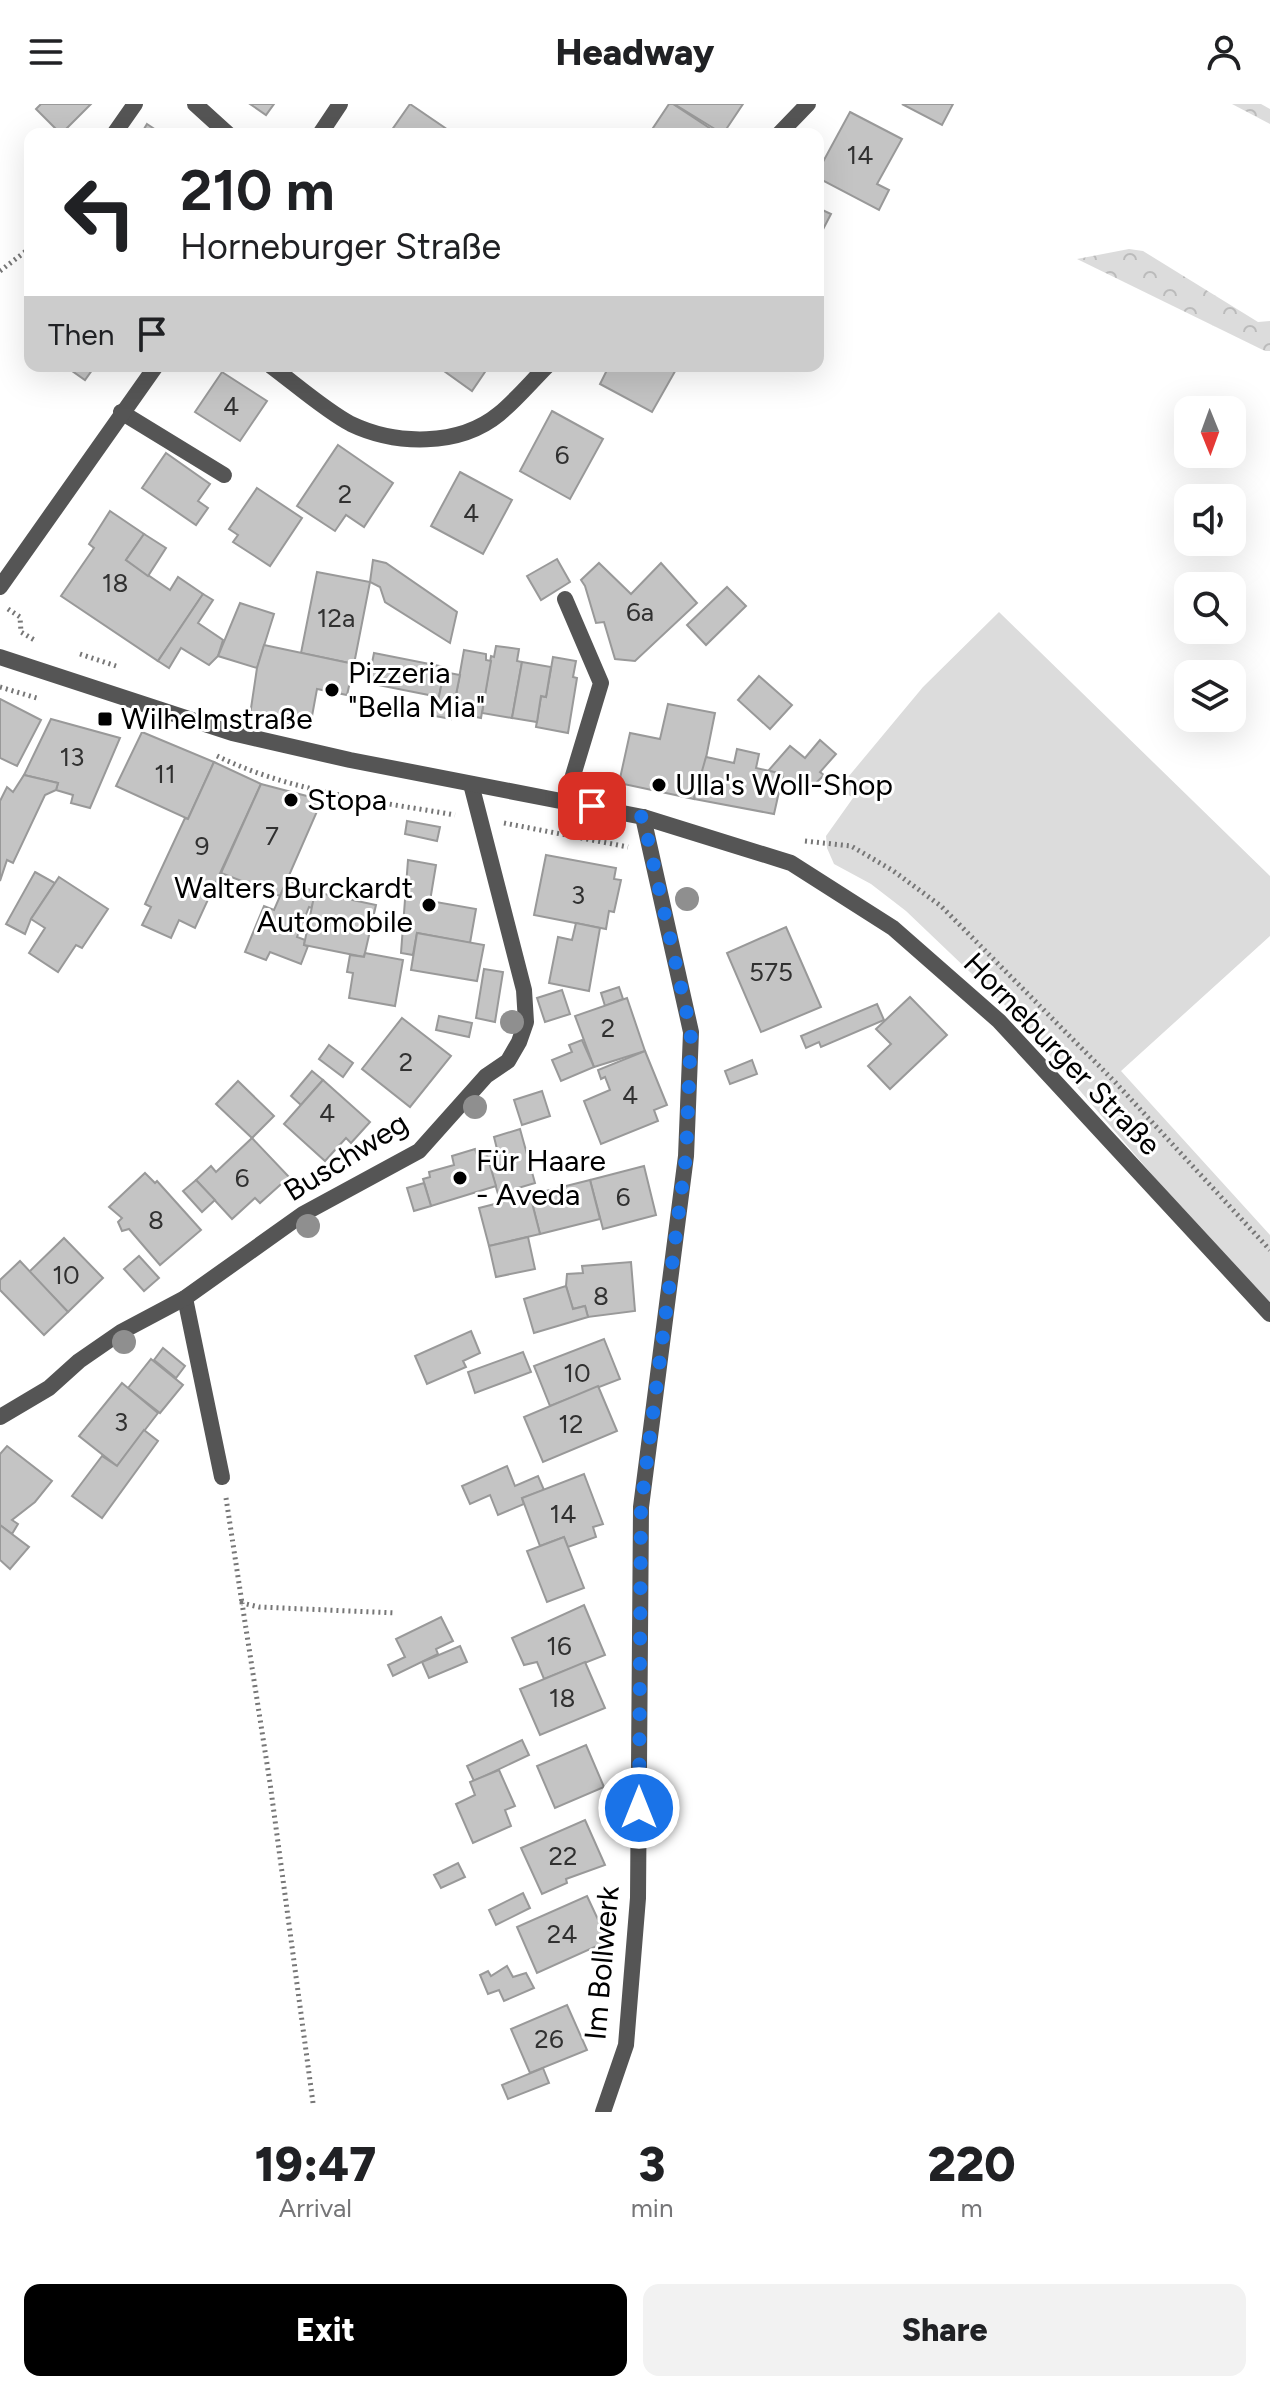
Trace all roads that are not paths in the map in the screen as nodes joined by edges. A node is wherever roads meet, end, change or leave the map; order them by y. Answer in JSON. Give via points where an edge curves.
{"nodes":[{"id":1,"x":135,"y":104,"type":"edge"},
{"id":2,"x":195,"y":104,"type":"edge"},
{"id":3,"x":340,"y":104,"type":"edge"},
{"id":4,"x":808,"y":104,"type":"edge"},
{"id":5,"x":118,"y":128,"type":"edge"},
{"id":6,"x":221,"y":128,"type":"edge"},
{"id":7,"x":324,"y":128,"type":"edge"},
{"id":8,"x":785,"y":128,"type":"edge"},
{"id":9,"x":151,"y":372,"type":"edge"},
{"id":10,"x":279,"y":372,"type":"edge"},
{"id":11,"x":541,"y":372,"type":"edge"},
{"id":12,"x":121,"y":412,"type":"junction"},
{"id":13,"x":224,"y":475,"type":"dead end"},
{"id":14,"x":0,"y":587,"type":"edge"},
{"id":15,"x":565,"y":599,"type":"dead end"},
{"id":16,"x":0,"y":657,"type":"edge"},
{"id":17,"x":471,"y":784,"type":"junction"},
{"id":18,"x":565,"y":802,"type":"junction"},
{"id":19,"x":643,"y":817,"type":"junction"},
{"id":20,"x":185,"y":1298,"type":"junction"},
{"id":21,"x":1270,"y":1314,"type":"edge"},
{"id":22,"x":0,"y":1417,"type":"edge"},
{"id":23,"x":222,"y":1477,"type":"road end"},
{"id":24,"x":603,"y":2112,"type":"edge"}],
"edges":[{"from":1,"to":5,"type":"street"},
{"from":2,"to":6,"type":"street"},
{"from":3,"to":7,"type":"street"},
{"from":4,"to":8,"type":"street"},
{"from":9,"to":12,"type":"street"},
{"from":10,"to":11,"type":"street","via":[[350,423],[391,438],[434,439],[469,431],[497,416]]},
{"from":12,"to":13,"type":"street"},
{"from":12,"to":14,"type":"street"},
{"from":15,"to":18,"type":"street","via":[[601,683]]},
{"from":16,"to":17,"type":"street","name":"Horneburger Straße","via":[[232,733]]},
{"from":17,"to":18,"type":"street","name":"Horneburger Straße"},
{"from":17,"to":20,"type":"street","name":"Buschweg","via":[[524,990],[526,1022],[519,1042],[508,1061],[486,1076],[419,1151],[303,1214]]},
{"from":18,"to":19,"type":"street","name":"Horneburger Straße"},
{"from":19,"to":21,"type":"street","name":"Horneburger Straße","via":[[791,863],[893,928],[999,1021]]},
{"from":19,"to":24,"type":"street","name":"Im Bollwerk","via":[[691,1032],[686,1156],[641,1507],[638,1898],[626,2045]]},
{"from":20,"to":22,"type":"street","name":"Buschweg","via":[[121,1332],[49,1388]]},
{"from":20,"to":23,"type":"street"}]}
